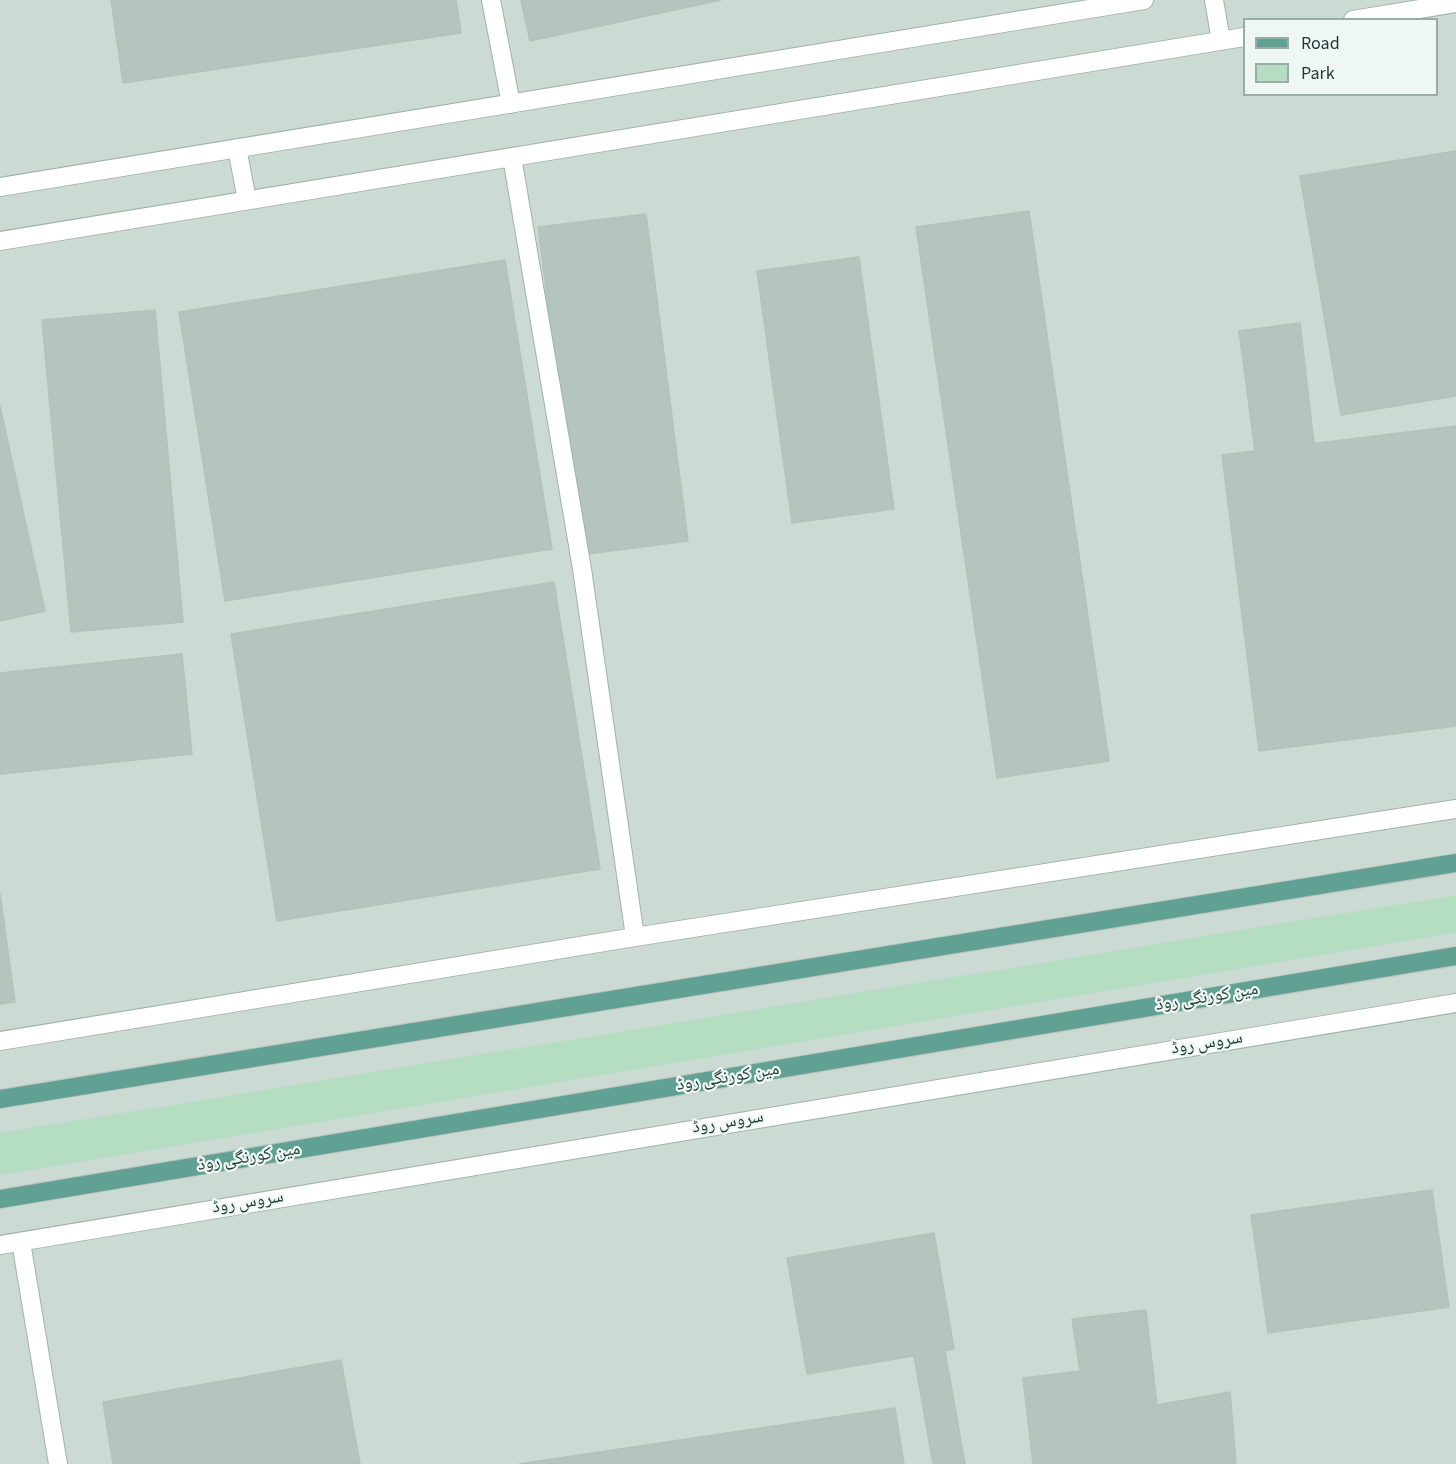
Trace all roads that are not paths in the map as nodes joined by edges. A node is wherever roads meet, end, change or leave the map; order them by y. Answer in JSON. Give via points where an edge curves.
{"nodes":[{"id":1,"x":491,"y":0,"type":"edge"},
{"id":2,"x":1144,"y":0,"type":"edge"},
{"id":3,"x":1214,"y":0,"type":"edge"},
{"id":4,"x":1456,"y":3,"type":"edge"},
{"id":5,"x":1365,"y":18,"type":"edge"},
{"id":6,"x":1243,"y":37,"type":"edge"},
{"id":7,"x":1221,"y":41,"type":"junction"},
{"id":8,"x":511,"y":104,"type":"junction"},
{"id":9,"x":237,"y":148,"type":"junction"},
{"id":10,"x":512,"y":157,"type":"junction"},
{"id":11,"x":0,"y":187,"type":"edge"},
{"id":12,"x":247,"y":200,"type":"junction"},
{"id":13,"x":0,"y":241,"type":"edge"},
{"id":14,"x":1456,"y":809,"type":"edge"},
{"id":15,"x":1456,"y":863,"type":"edge"},
{"id":16,"x":635,"y":937,"type":"junction"},
{"id":17,"x":1456,"y":956,"type":"edge"},
{"id":18,"x":1456,"y":1003,"type":"edge"},
{"id":19,"x":0,"y":1041,"type":"edge"},
{"id":20,"x":0,"y":1098,"type":"edge"},
{"id":21,"x":0,"y":1199,"type":"edge"},
{"id":22,"x":21,"y":1242,"type":"junction"},
{"id":23,"x":0,"y":1245,"type":"edge"},
{"id":24,"x":58,"y":1464,"type":"edge"}],
"edges":[{"from":1,"to":8,"type":"street"},
{"from":2,"to":8,"type":"street"},
{"from":3,"to":7,"type":"street"},
{"from":4,"to":5,"type":"street"},
{"from":6,"to":7,"type":"street"},
{"from":7,"to":10,"type":"street"},
{"from":8,"to":9,"type":"street"},
{"from":9,"to":11,"type":"street"},
{"from":9,"to":12,"type":"street"},
{"from":10,"to":12,"type":"street"},
{"from":10,"to":16,"type":"street","via":[[582,570]]},
{"from":12,"to":13,"type":"street"},
{"from":14,"to":16,"type":"street"},
{"from":15,"to":20,"type":"main road"},
{"from":16,"to":19,"type":"street"},
{"from":17,"to":21,"type":"main road","name":"مین کورنگی روڈ"},
{"from":18,"to":22,"type":"street","name":"سروس روڈ"},
{"from":22,"to":23,"type":"street","name":"سروس روڈ"},
{"from":22,"to":24,"type":"street"}]}
